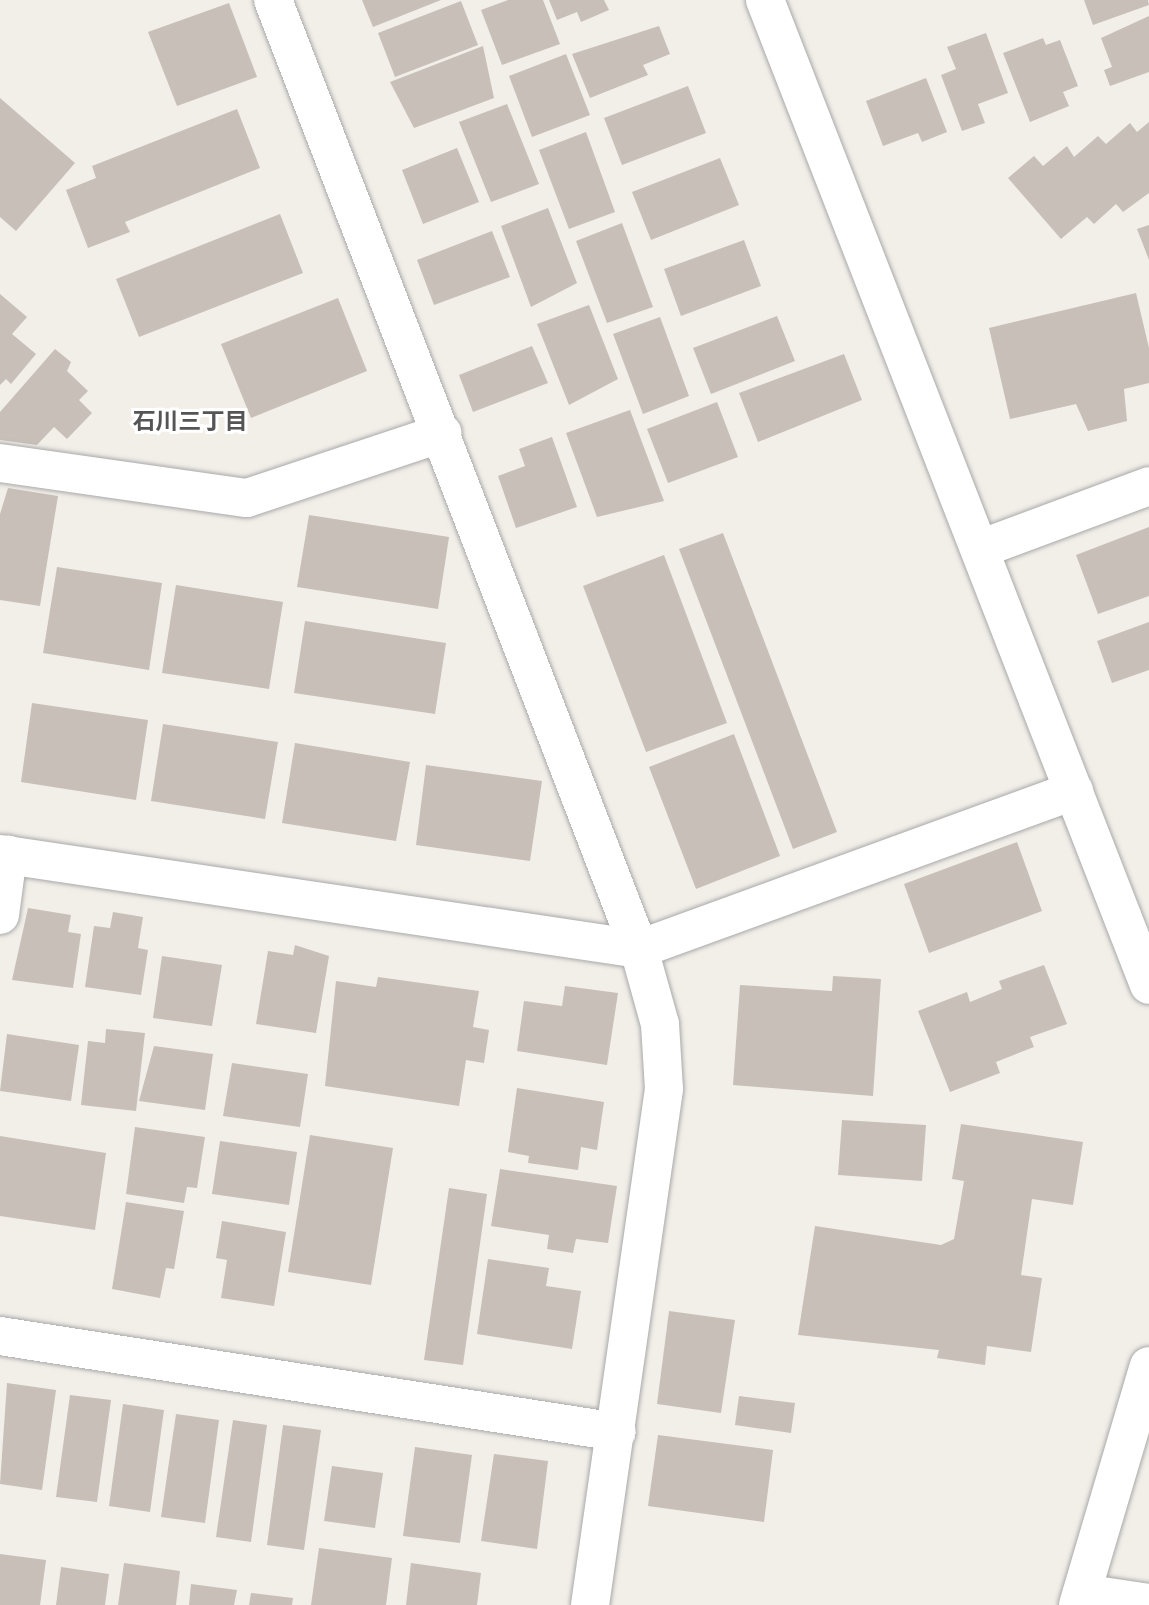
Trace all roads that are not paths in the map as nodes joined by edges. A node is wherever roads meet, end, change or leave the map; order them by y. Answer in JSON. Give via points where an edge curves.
{"nodes":[{"id":1,"x":273,"y":0,"type":"edge"},
{"id":2,"x":765,"y":0,"type":"edge"},
{"id":3,"x":442,"y":433,"type":"junction"},
{"id":4,"x":0,"y":463,"type":"edge"},
{"id":5,"x":1149,"y":486,"type":"edge"},
{"id":6,"x":980,"y":549,"type":"junction"},
{"id":7,"x":1073,"y":790,"type":"junction"},
{"id":8,"x":4,"y":855,"type":"edge"},
{"id":9,"x":0,"y":915,"type":"edge"},
{"id":10,"x":639,"y":949,"type":"junction"},
{"id":11,"x":1149,"y":985,"type":"edge"},
{"id":12,"x":0,"y":1336,"type":"edge"},
{"id":13,"x":1149,"y":1366,"type":"edge"},
{"id":14,"x":617,"y":1432,"type":"junction"},
{"id":15,"x":1080,"y":1599,"type":"edge"},
{"id":16,"x":1149,"y":1603,"type":"edge"},
{"id":17,"x":590,"y":1605,"type":"edge"}],
"edges":[{"from":1,"to":3,"type":"street"},
{"from":2,"to":6,"type":"street"},
{"from":3,"to":4,"type":"street","via":[[247,498]]},
{"from":3,"to":10,"type":"street"},
{"from":5,"to":6,"type":"street"},
{"from":6,"to":7,"type":"street"},
{"from":7,"to":10,"type":"street"},
{"from":7,"to":11,"type":"street"},
{"from":8,"to":9,"type":"street"},
{"from":8,"to":10,"type":"street"},
{"from":10,"to":14,"type":"street","via":[[660,1024],[664,1089]]},
{"from":12,"to":14,"type":"street"},
{"from":13,"to":15,"type":"street"},
{"from":14,"to":17,"type":"street"},
{"from":15,"to":16,"type":"street"}]}
